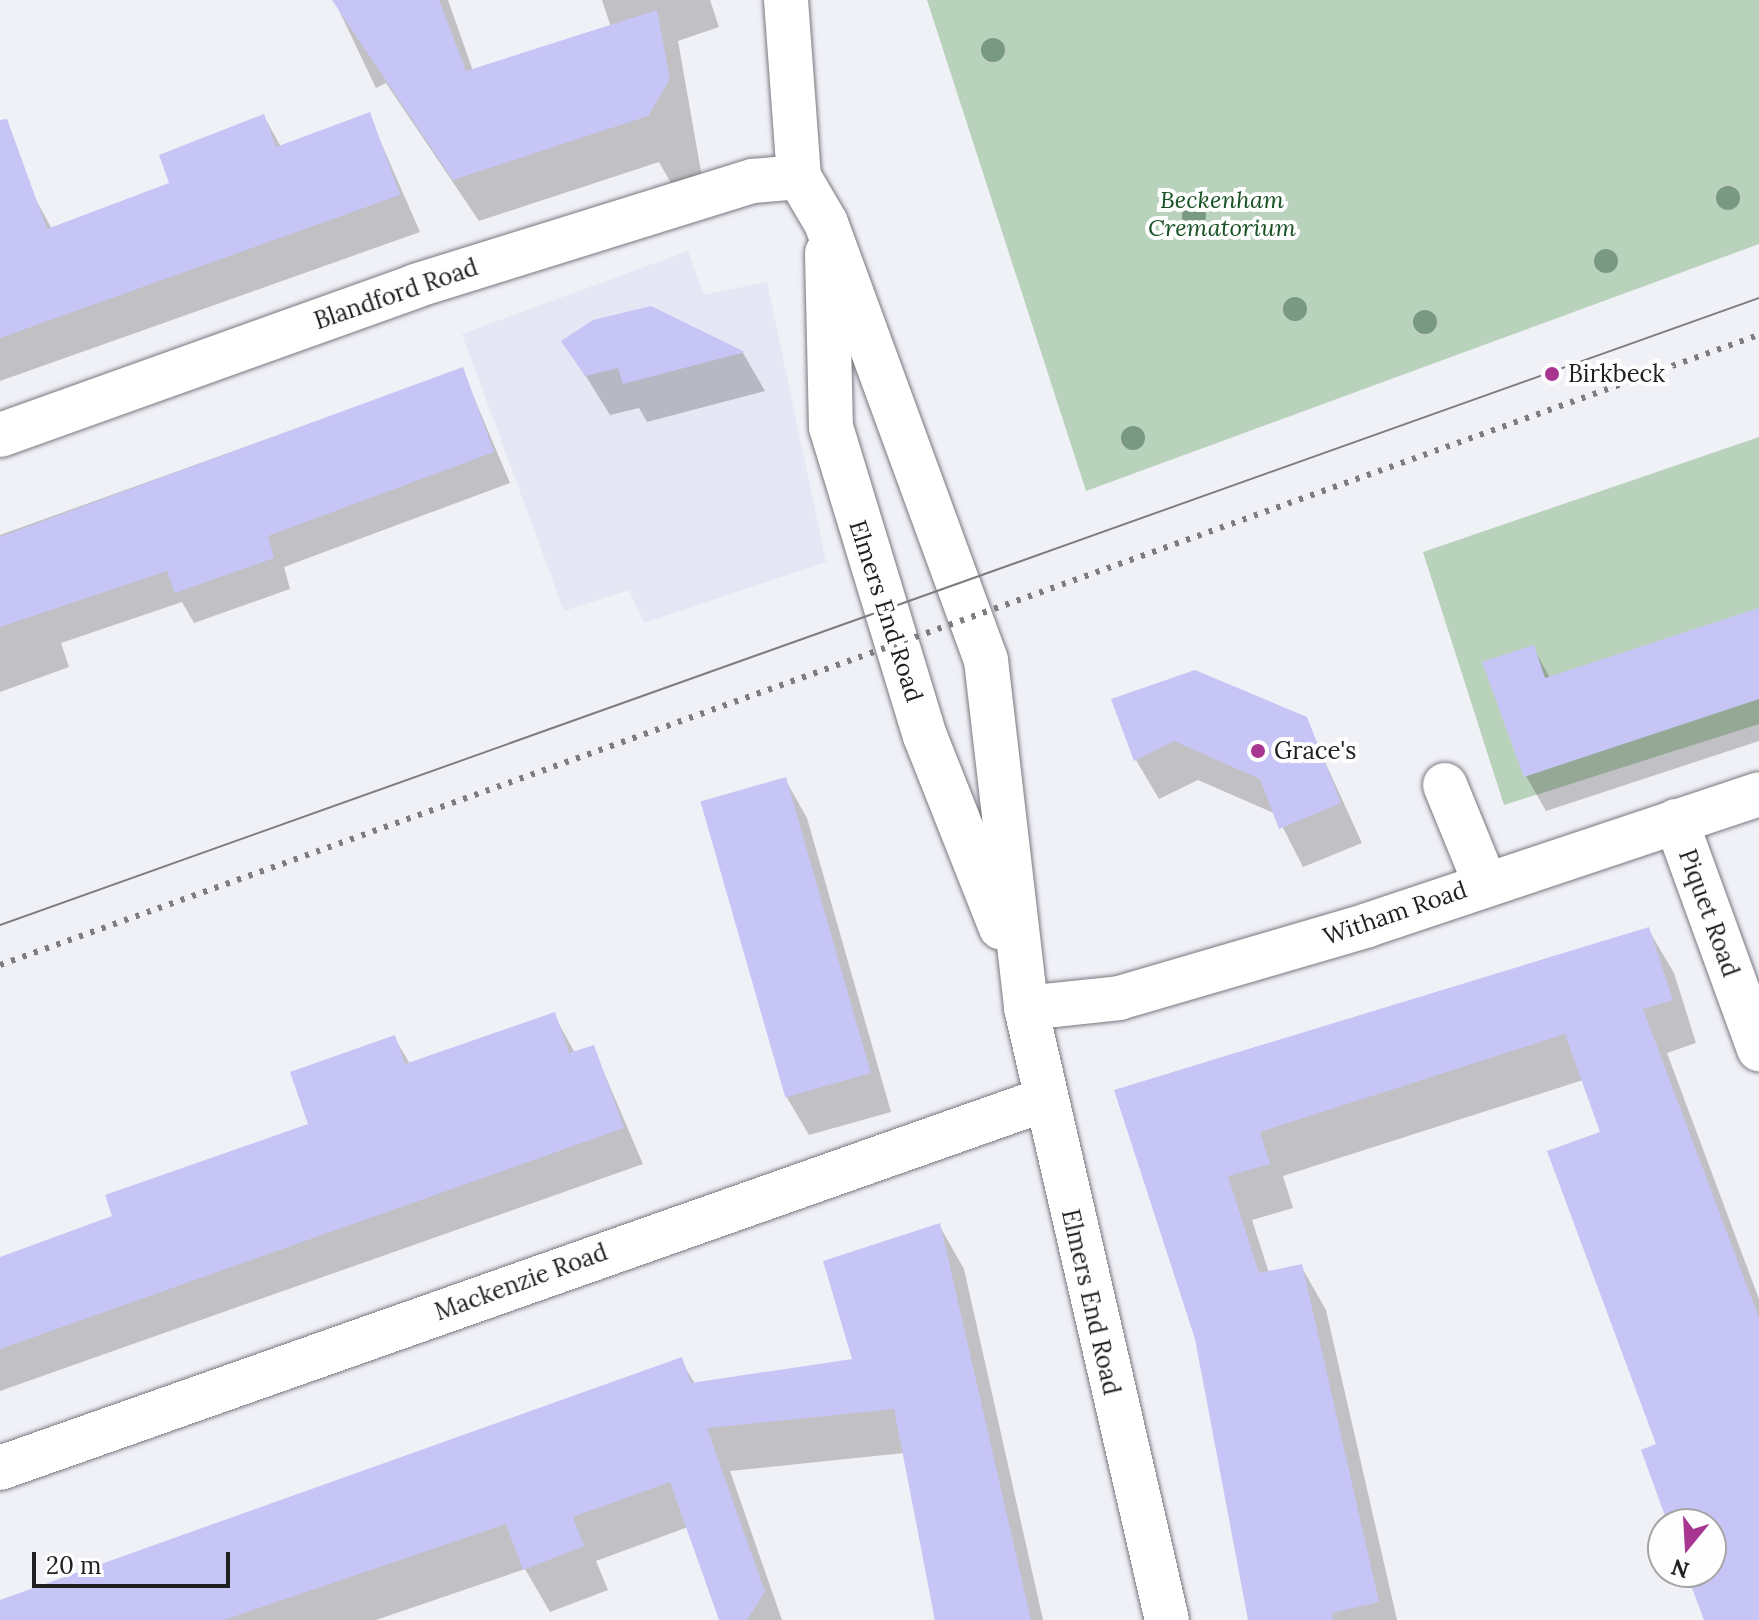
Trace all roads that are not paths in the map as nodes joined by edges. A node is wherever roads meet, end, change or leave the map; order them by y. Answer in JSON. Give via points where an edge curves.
{"nodes":[{"id":1,"x":786,"y":0,"type":"edge"},
{"id":2,"x":799,"y":177,"type":"junction"},
{"id":3,"x":826,"y":223,"type":"junction"},
{"id":4,"x":0,"y":435,"type":"edge"},
{"id":5,"x":1445,"y":785,"type":"dead end"},
{"id":6,"x":1759,"y":794,"type":"edge"},
{"id":7,"x":1676,"y":821,"type":"junction"},
{"id":8,"x":1485,"y":883,"type":"junction"},
{"id":9,"x":1024,"y":995,"type":"junction"},
{"id":10,"x":1759,"y":1049,"type":"edge"},
{"id":11,"x":1043,"y":1100,"type":"junction"},
{"id":12,"x":0,"y":1468,"type":"edge"},
{"id":13,"x":1167,"y":1620,"type":"edge"}],
"edges":[{"from":1,"to":2,"type":"street","name":"Elmers End Road"},
{"from":2,"to":3,"type":"street","name":"Elmers End Road"},
{"from":2,"to":4,"type":"street","name":"Blandford Road","via":[[753,181],[415,286]]},
{"from":3,"to":9,"type":"street","name":"Elmers End Road","via":[[986,660]]},
{"from":3,"to":9,"type":"street","name":"Elmers End Road","via":[[831,427],[925,736]]},
{"from":5,"to":8,"type":"street"},
{"from":6,"to":7,"type":"street","name":"Witham Road"},
{"from":7,"to":8,"type":"street","name":"Witham Road"},
{"from":7,"to":10,"type":"street","name":"Piquet Road"},
{"from":8,"to":9,"type":"street","name":"Witham Road","via":[[1119,998]]},
{"from":9,"to":11,"type":"street","name":"Elmers End Road"},
{"from":11,"to":12,"type":"street","name":"Mackenzie Road"},
{"from":11,"to":13,"type":"street","name":"Elmers End Road"}]}
